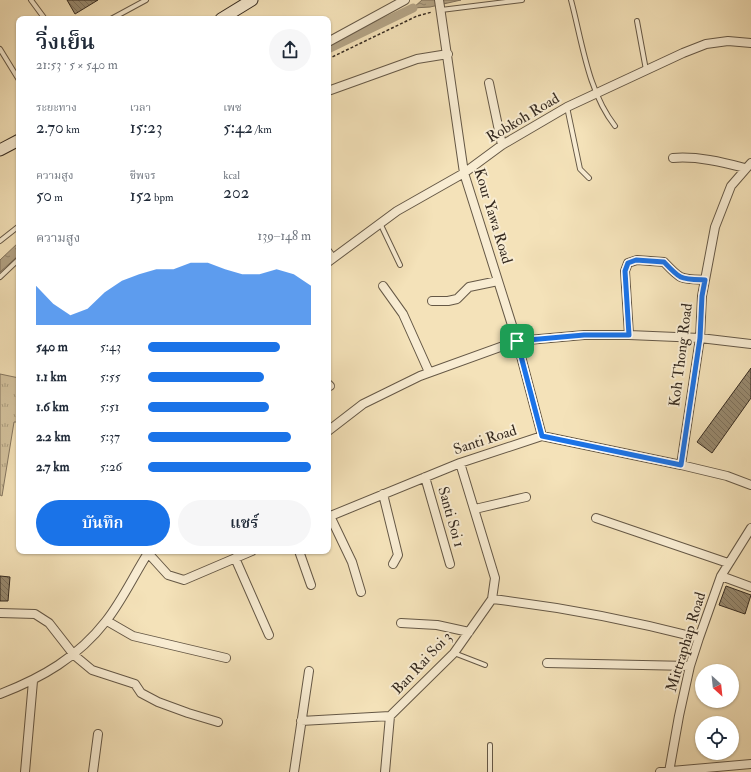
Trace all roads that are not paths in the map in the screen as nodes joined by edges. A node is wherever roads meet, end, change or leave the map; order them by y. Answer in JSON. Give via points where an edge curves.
{"nodes":[{"id":1,"x":31,"y":0,"type":"edge"},
{"id":2,"x":146,"y":0,"type":"edge"},
{"id":3,"x":251,"y":0,"type":"edge"},
{"id":4,"x":404,"y":0,"type":"edge"},
{"id":5,"x":439,"y":0,"type":"edge"},
{"id":6,"x":522,"y":0,"type":"edge"},
{"id":7,"x":571,"y":0,"type":"edge"},
{"id":8,"x":440,"y":10,"type":"junction"},
{"id":9,"x":43,"y":16,"type":"edge"},
{"id":10,"x":117,"y":16,"type":"edge"},
{"id":11,"x":226,"y":16,"type":"edge"},
{"id":12,"x":637,"y":21,"type":"dead end"},
{"id":13,"x":331,"y":40,"type":"edge"},
{"id":14,"x":751,"y":43,"type":"edge"},
{"id":15,"x":0,"y":49,"type":"edge"},
{"id":16,"x":448,"y":54,"type":"junction"},
{"id":17,"x":646,"y":70,"type":"junction"},
{"id":18,"x":16,"y":75,"type":"edge"},
{"id":19,"x":489,"y":83,"type":"dead end"},
{"id":20,"x":331,"y":89,"type":"edge"},
{"id":21,"x":596,"y":94,"type":"junction"},
{"id":22,"x":567,"y":107,"type":"junction"},
{"id":23,"x":615,"y":126,"type":"dead end"},
{"id":24,"x":16,"y":142,"type":"edge"},
{"id":25,"x":502,"y":145,"type":"junction"},
{"id":26,"x":0,"y":150,"type":"edge"},
{"id":27,"x":673,"y":158,"type":"dead end"},
{"id":28,"x":748,"y":165,"type":"edge"},
{"id":29,"x":464,"y":173,"type":"junction"},
{"id":30,"x":589,"y":178,"type":"dead end"},
{"id":31,"x":380,"y":223,"type":"junction"},
{"id":32,"x":16,"y":228,"type":"edge"},
{"id":33,"x":0,"y":241,"type":"edge"},
{"id":34,"x":331,"y":260,"type":"edge"},
{"id":35,"x":16,"y":262,"type":"edge"},
{"id":36,"x":400,"y":266,"type":"dead end"},
{"id":37,"x":0,"y":277,"type":"edge"},
{"id":38,"x":705,"y":280,"type":"junction"},
{"id":39,"x":498,"y":281,"type":"junction"},
{"id":40,"x":383,"y":286,"type":"dead end"},
{"id":41,"x":432,"y":301,"type":"dead end"},
{"id":42,"x":629,"y":335,"type":"junction"},
{"id":43,"x":700,"y":338,"type":"junction"},
{"id":44,"x":517,"y":341,"type":"junction"},
{"id":45,"x":751,"y":344,"type":"edge"},
{"id":46,"x":429,"y":372,"type":"junction"},
{"id":47,"x":331,"y":429,"type":"edge"},
{"id":48,"x":542,"y":436,"type":"junction"},
{"id":49,"x":460,"y":463,"type":"junction"},
{"id":50,"x":681,"y":465,"type":"junction"},
{"id":51,"x":425,"y":477,"type":"junction"},
{"id":52,"x":751,"y":485,"type":"edge"},
{"id":53,"x":383,"y":494,"type":"junction"},
{"id":54,"x":526,"y":496,"type":"dead end"},
{"id":55,"x":475,"y":509,"type":"junction"},
{"id":56,"x":331,"y":516,"type":"edge"},
{"id":57,"x":596,"y":518,"type":"dead end"},
{"id":58,"x":331,"y":521,"type":"edge"},
{"id":59,"x":751,"y":528,"type":"edge"},
{"id":60,"x":146,"y":554,"type":"edge"},
{"id":61,"x":149,"y":554,"type":"edge"},
{"id":62,"x":245,"y":554,"type":"edge"},
{"id":63,"x":300,"y":554,"type":"edge"},
{"id":64,"x":235,"y":558,"type":"junction"},
{"id":65,"x":728,"y":563,"type":"junction"},
{"id":66,"x":393,"y":564,"type":"dead end"},
{"id":67,"x":450,"y":564,"type":"dead end"},
{"id":68,"x":721,"y":576,"type":"junction"},
{"id":69,"x":311,"y":585,"type":"dead end"},
{"id":70,"x":751,"y":587,"type":"edge"},
{"id":71,"x":361,"y":592,"type":"dead end"},
{"id":72,"x":492,"y":599,"type":"junction"},
{"id":73,"x":0,"y":613,"type":"edge"},
{"id":74,"x":107,"y":621,"type":"junction"},
{"id":75,"x":401,"y":623,"type":"dead end"},
{"id":76,"x":469,"y":632,"type":"junction"},
{"id":77,"x":269,"y":635,"type":"dead end"},
{"id":78,"x":699,"y":638,"type":"junction"},
{"id":79,"x":454,"y":654,"type":"junction"},
{"id":80,"x":74,"y":655,"type":"junction"},
{"id":81,"x":226,"y":658,"type":"dead end"},
{"id":82,"x":547,"y":663,"type":"dead end"},
{"id":83,"x":485,"y":665,"type":"dead end"},
{"id":84,"x":690,"y":666,"type":"junction"},
{"id":85,"x":310,"y":671,"type":"dead end"},
{"id":86,"x":33,"y":681,"type":"junction"},
{"id":87,"x":0,"y":694,"type":"edge"},
{"id":88,"x":390,"y":716,"type":"junction"},
{"id":89,"x":301,"y":721,"type":"junction"},
{"id":90,"x":218,"y":722,"type":"dead end"},
{"id":91,"x":98,"y":734,"type":"dead end"},
{"id":92,"x":490,"y":745,"type":"dead end"},
{"id":93,"x":751,"y":764,"type":"edge"},
{"id":94,"x":25,"y":772,"type":"edge"},
{"id":95,"x":93,"y":772,"type":"edge"},
{"id":96,"x":294,"y":772,"type":"edge"},
{"id":97,"x":385,"y":772,"type":"edge"},
{"id":98,"x":490,"y":772,"type":"edge"},
{"id":99,"x":660,"y":772,"type":"edge"},
{"id":100,"x":669,"y":772,"type":"edge"}],
"edges":[{"from":1,"to":9,"type":"lane"},
{"from":2,"to":10,"type":"lane"},
{"from":3,"to":11,"type":"main road"},
{"from":4,"to":13,"type":"street"},
{"from":5,"to":8,"type":"street","name":"Kour Yawa Road"},
{"from":6,"to":8,"type":"lane"},
{"from":7,"to":21,"type":"lane"},
{"from":8,"to":16,"type":"street","name":"Kour Yawa Road"},
{"from":12,"to":17,"type":"lane"},
{"from":14,"to":17,"type":"street","name":"Robkoh Road","via":[[728,41],[706,44]]},
{"from":15,"to":18,"type":"lane"},
{"from":16,"to":20,"type":"street","via":[[417,59]]},
{"from":16,"to":29,"type":"street","name":"Kour Yawa Road"},
{"from":17,"to":21,"type":"street","name":"Robkoh Road"},
{"from":19,"to":25,"type":"street"},
{"from":21,"to":22,"type":"street","name":"Robkoh Road"},
{"from":21,"to":23,"type":"lane"},
{"from":22,"to":25,"type":"street","name":"Robkoh Road"},
{"from":22,"to":30,"type":"lane","via":[[580,169]]},
{"from":24,"to":26,"type":"main road"},
{"from":25,"to":29,"type":"street","name":"Robkoh Road"},
{"from":27,"to":28,"type":"street","via":[[700,158]]},
{"from":28,"to":38,"type":"street","name":"Koh Thong Road","via":[[731,186],[716,227]]},
{"from":29,"to":31,"type":"street","name":"Robkoh Road","via":[[396,211]]},
{"from":29,"to":39,"type":"street","name":"Kour Yawa Road"},
{"from":31,"to":34,"type":"street","name":"Robkoh Road"},
{"from":31,"to":36,"type":"lane"},
{"from":32,"to":33,"type":"lane"},
{"from":35,"to":37,"type":"lane"},
{"from":38,"to":42,"type":"street","via":[[676,276],[664,262],[636,260],[628,263],[625,271]]},
{"from":38,"to":43,"type":"street","name":"Koh Thong Road"},
{"from":39,"to":41,"type":"street","via":[[470,287],[457,299]]},
{"from":39,"to":44,"type":"street","name":"Kour Yawa Road"},
{"from":40,"to":46,"type":"street","via":[[403,314]]},
{"from":42,"to":43,"type":"street"},
{"from":42,"to":44,"type":"street","via":[[584,335]]},
{"from":43,"to":45,"type":"street"},
{"from":43,"to":50,"type":"street","name":"Koh Thong Road"},
{"from":44,"to":46,"type":"street"},
{"from":44,"to":48,"type":"street","name":"Kour Yawa Road"},
{"from":46,"to":47,"type":"street","via":[[363,404]]},
{"from":48,"to":49,"type":"street","name":"Santi Road"},
{"from":48,"to":50,"type":"street"},
{"from":49,"to":51,"type":"street","name":"Santi Road"},
{"from":49,"to":55,"type":"street","name":"Ban Rai Soi 3"},
{"from":50,"to":52,"type":"street","via":[[727,476]]},
{"from":51,"to":53,"type":"street","name":"Santi Road"},
{"from":51,"to":67,"type":"street","name":"Santi Soi 1"},
{"from":53,"to":56,"type":"street","name":"Santi Road"},
{"from":53,"to":66,"type":"street","via":[[398,555]]},
{"from":54,"to":55,"type":"street"},
{"from":55,"to":72,"type":"street","name":"Ban Rai Soi 3","via":[[495,578]]},
{"from":57,"to":65,"type":"street"},
{"from":58,"to":71,"type":"street","via":[[352,562]]},
{"from":59,"to":65,"type":"street","name":"Mittraphap Road"},
{"from":60,"to":74,"type":"street"},
{"from":61,"to":64,"type":"street","via":[[168,575],[184,580]]},
{"from":62,"to":64,"type":"street"},
{"from":63,"to":69,"type":"street"},
{"from":64,"to":77,"type":"street"},
{"from":65,"to":68,"type":"street","name":"Mittraphap Road"},
{"from":68,"to":70,"type":"street"},
{"from":68,"to":78,"type":"street","name":"Mittraphap Road"},
{"from":72,"to":76,"type":"street","name":"Ban Rai Soi 3"},
{"from":72,"to":78,"type":"street","via":[[581,611]]},
{"from":73,"to":80,"type":"street","via":[[35,614],[49,624]]},
{"from":74,"to":80,"type":"street"},
{"from":74,"to":81,"type":"street","via":[[133,636]]},
{"from":75,"to":76,"type":"street","via":[[437,625]]},
{"from":76,"to":79,"type":"street","name":"Ban Rai Soi 3"},
{"from":78,"to":84,"type":"street","name":"Mittraphap Road"},
{"from":79,"to":83,"type":"lane"},
{"from":79,"to":88,"type":"street","name":"Ban Rai Soi 3"},
{"from":80,"to":86,"type":"street"},
{"from":80,"to":90,"type":"street","via":[[92,670],[135,684],[142,693],[158,702]]},
{"from":82,"to":84,"type":"street"},
{"from":84,"to":100,"type":"street","name":"Mittraphap Road"},
{"from":85,"to":89,"type":"street"},
{"from":86,"to":87,"type":"street"},
{"from":86,"to":94,"type":"street"},
{"from":88,"to":89,"type":"street"},
{"from":88,"to":97,"type":"street","name":"Ban Rai Soi 3"},
{"from":89,"to":96,"type":"street"},
{"from":91,"to":95,"type":"street"},
{"from":92,"to":98,"type":"lane"},
{"from":93,"to":100,"type":"street"},
{"from":99,"to":100,"type":"street"}]}
